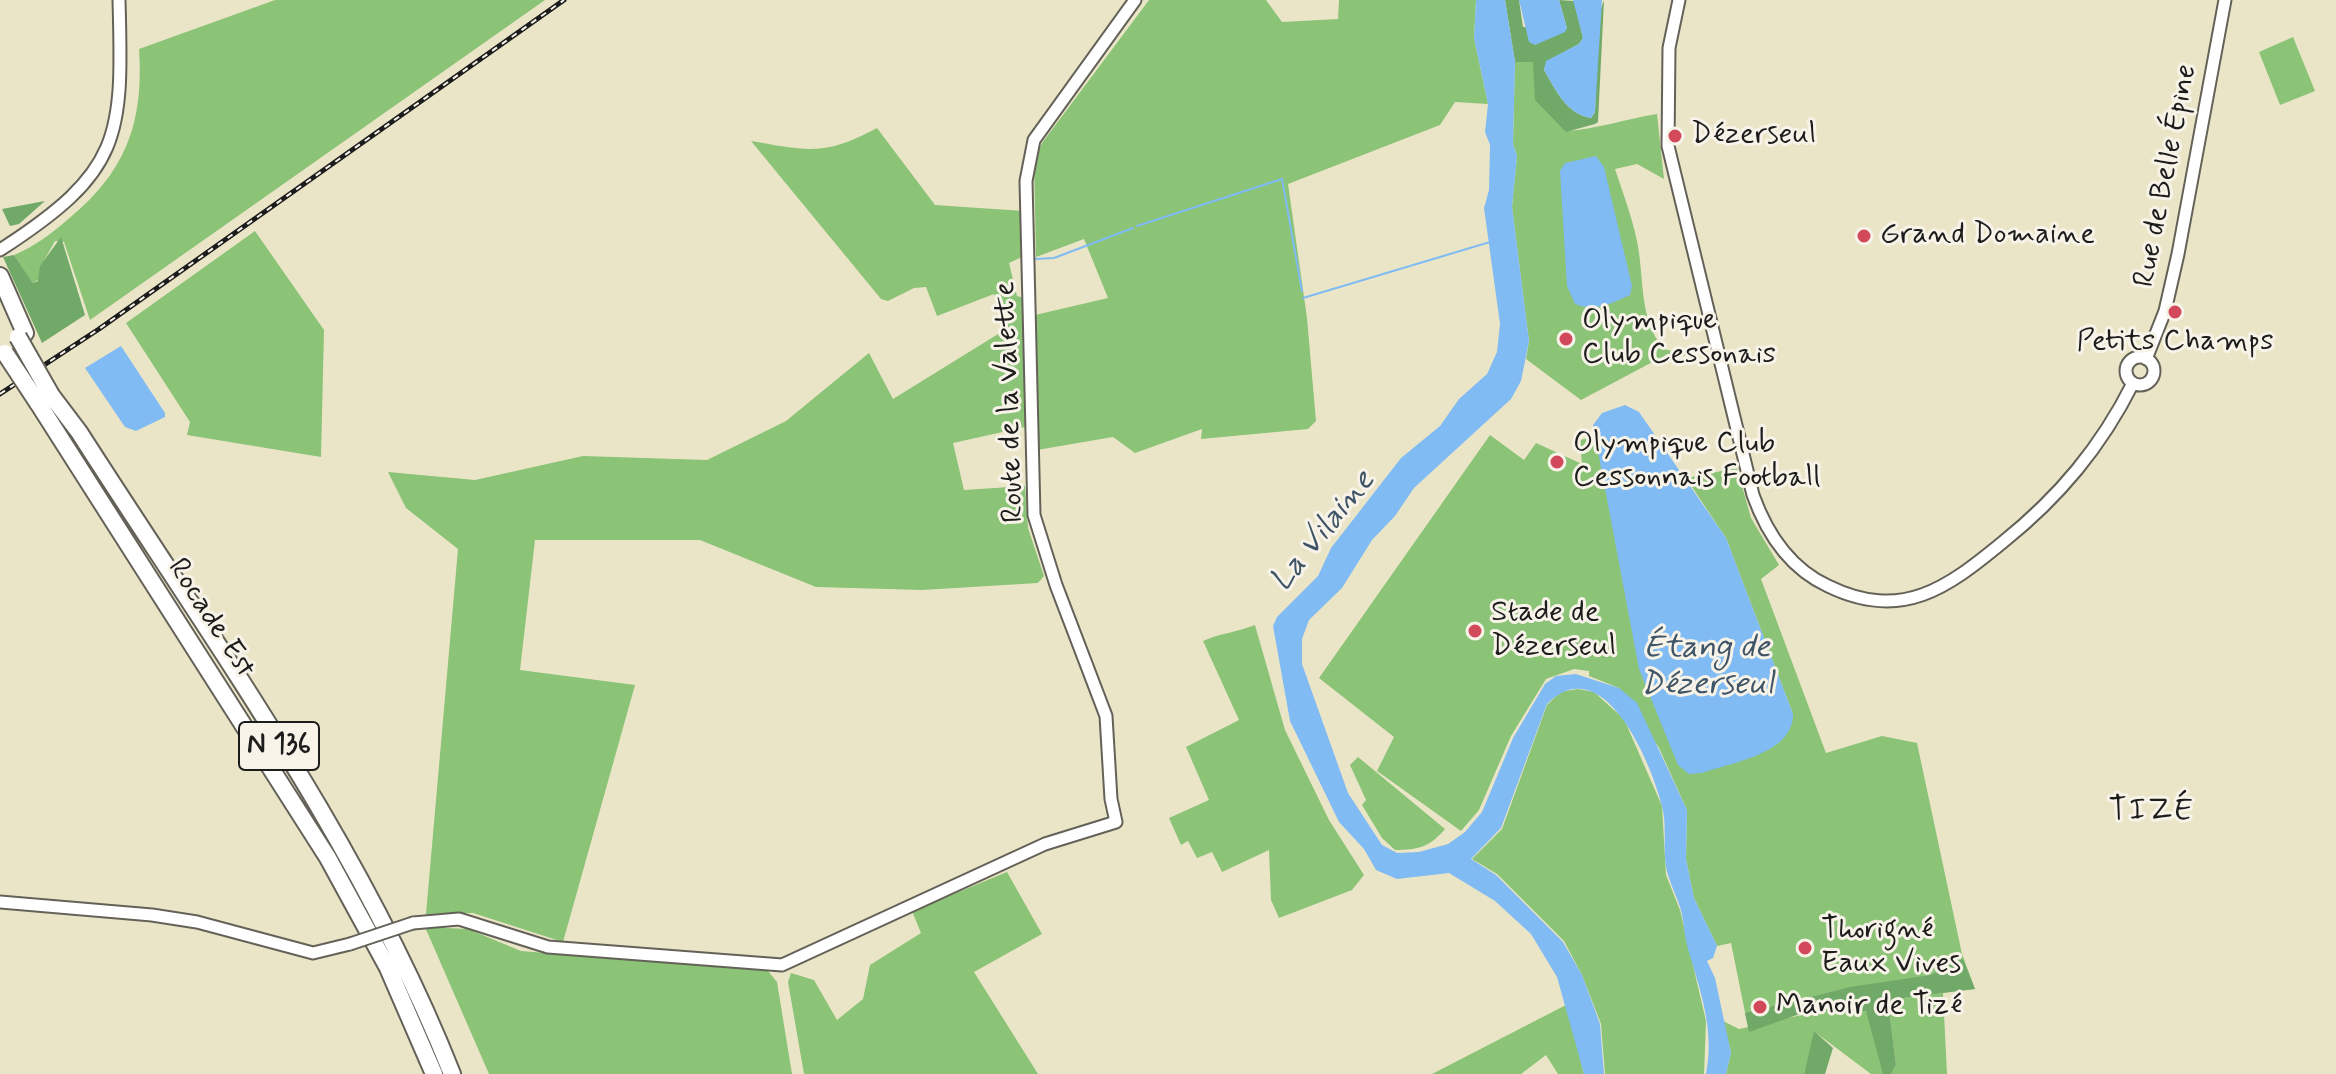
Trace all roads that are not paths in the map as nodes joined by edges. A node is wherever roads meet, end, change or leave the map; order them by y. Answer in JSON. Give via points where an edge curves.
{"nodes":[{"id":1,"x":119,"y":0,"type":"edge"},
{"id":2,"x":1135,"y":0,"type":"edge"},
{"id":3,"x":1679,"y":0,"type":"edge"},
{"id":4,"x":2225,"y":0,"type":"edge"},
{"id":5,"x":0,"y":250,"type":"edge"},
{"id":6,"x":0,"y":276,"type":"edge"},
{"id":7,"x":0,"y":301,"type":"edge"},
{"id":8,"x":21,"y":335,"type":"junction"},
{"id":9,"x":2,"y":354,"type":"edge"},
{"id":10,"x":2146,"y":359,"type":"junction"},
{"id":11,"x":2133,"y":383,"type":"junction"},
{"id":12,"x":45,"y":401,"type":"junction"},
{"id":13,"x":0,"y":902,"type":"edge"},
{"id":14,"x":434,"y":1074,"type":"edge"},
{"id":15,"x":452,"y":1074,"type":"edge"}],
"edges":[{"from":1,"to":5,"type":"street","via":[[120,101],[103,156],[70,201]]},
{"from":2,"to":13,"type":"street","name":"Route de la Valette","bridge":true,"via":[[1034,140],[1026,181],[1034,515],[1106,716],[1116,822],[1045,844],[782,965],[548,947],[459,919],[413,923],[313,953],[197,922]]},
{"from":3,"to":11,"type":"street","via":[[1669,48],[1667,129],[1677,193],[1753,495],[1771,536],[1800,569],[1838,591],[1874,600],[1914,598],[1949,585],[2061,490],[2116,419]]},
{"from":4,"to":10,"type":"street","name":"Rue de Belle Épine","via":[[2178,254],[2165,311]]},
{"from":6,"to":8,"type":"highway","number":"N 136"},
{"from":7,"to":8,"type":"highway","number":"N 136"},
{"from":8,"to":12,"type":"highway","number":"N 136"},
{"from":9,"to":12,"type":"highway","number":"N 136","bridge":true},
{"from":10,"to":11,"type":"street","via":[[2134,359],[2127,366]]},
{"from":10,"to":11,"type":"street","via":[[2152,377]]},
{"from":12,"to":14,"type":"highway","name":"Rocade Est","number":"N 136","via":[[321,845],[388,968]]},
{"from":12,"to":15,"type":"highway","name":"Rocade Est","number":"N 136","via":[[79,432],[346,855],[405,963]]}]}
